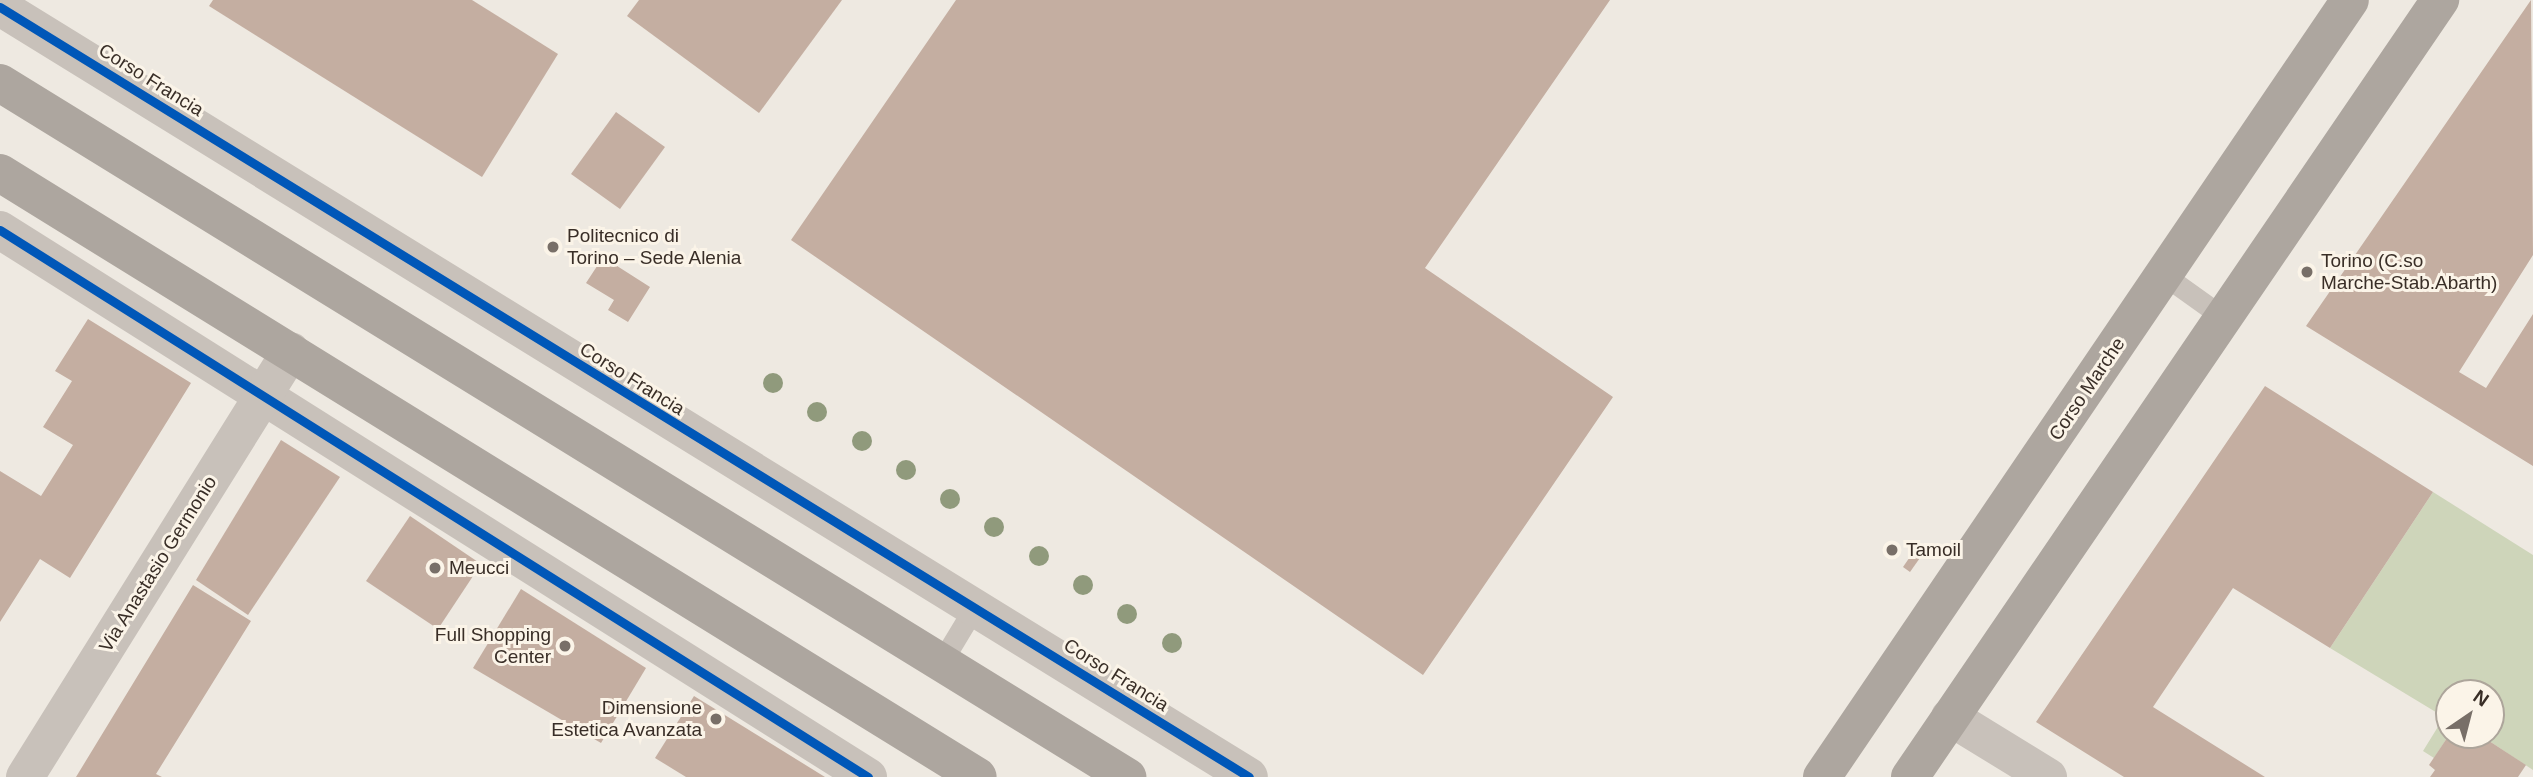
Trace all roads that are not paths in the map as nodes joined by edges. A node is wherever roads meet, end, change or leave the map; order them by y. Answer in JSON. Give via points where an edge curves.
{"nodes":[{"id":1,"x":2350,"y":0,"type":"edge"},
{"id":2,"x":2440,"y":0,"type":"edge"},
{"id":3,"x":0,"y":7,"type":"edge"},
{"id":4,"x":0,"y":83,"type":"edge"},
{"id":5,"x":0,"y":173,"type":"edge"},
{"id":6,"x":0,"y":230,"type":"edge"},
{"id":7,"x":2164,"y":275,"type":"junction"},
{"id":8,"x":2224,"y":318,"type":"junction"},
{"id":9,"x":291,"y":351,"type":"junction"},
{"id":10,"x":262,"y":397,"type":"junction"},
{"id":11,"x":974,"y":608,"type":"junction"},
{"id":12,"x":942,"y":661,"type":"junction"},
{"id":13,"x":1951,"y":717,"type":"junction"},
{"id":14,"x":25,"y":777,"type":"edge"},
{"id":15,"x":868,"y":777,"type":"edge"},
{"id":16,"x":978,"y":777,"type":"edge"},
{"id":17,"x":1127,"y":777,"type":"edge"},
{"id":18,"x":1249,"y":777,"type":"edge"},
{"id":19,"x":1822,"y":777,"type":"edge"},
{"id":20,"x":1910,"y":777,"type":"edge"},
{"id":21,"x":2048,"y":777,"type":"edge"}],
"edges":[{"from":1,"to":7,"type":"main road","name":"Corso Marche"},
{"from":2,"to":8,"type":"main road"},
{"from":3,"to":11,"type":"street","name":"Corso Francia"},
{"from":4,"to":12,"type":"main road"},
{"from":5,"to":9,"type":"main road"},
{"from":6,"to":10,"type":"street"},
{"from":7,"to":8,"type":"lane"},
{"from":7,"to":19,"type":"main road","name":"Corso Marche"},
{"from":8,"to":13,"type":"main road"},
{"from":9,"to":10,"type":"street","name":"Via Anastasio Germonio"},
{"from":9,"to":16,"type":"main road"},
{"from":10,"to":14,"type":"street","name":"Via Anastasio Germonio"},
{"from":10,"to":15,"type":"street"},
{"from":11,"to":12,"type":"lane"},
{"from":11,"to":18,"type":"street","name":"Corso Francia"},
{"from":12,"to":17,"type":"main road"},
{"from":13,"to":20,"type":"main road"},
{"from":13,"to":21,"type":"street"}]}
